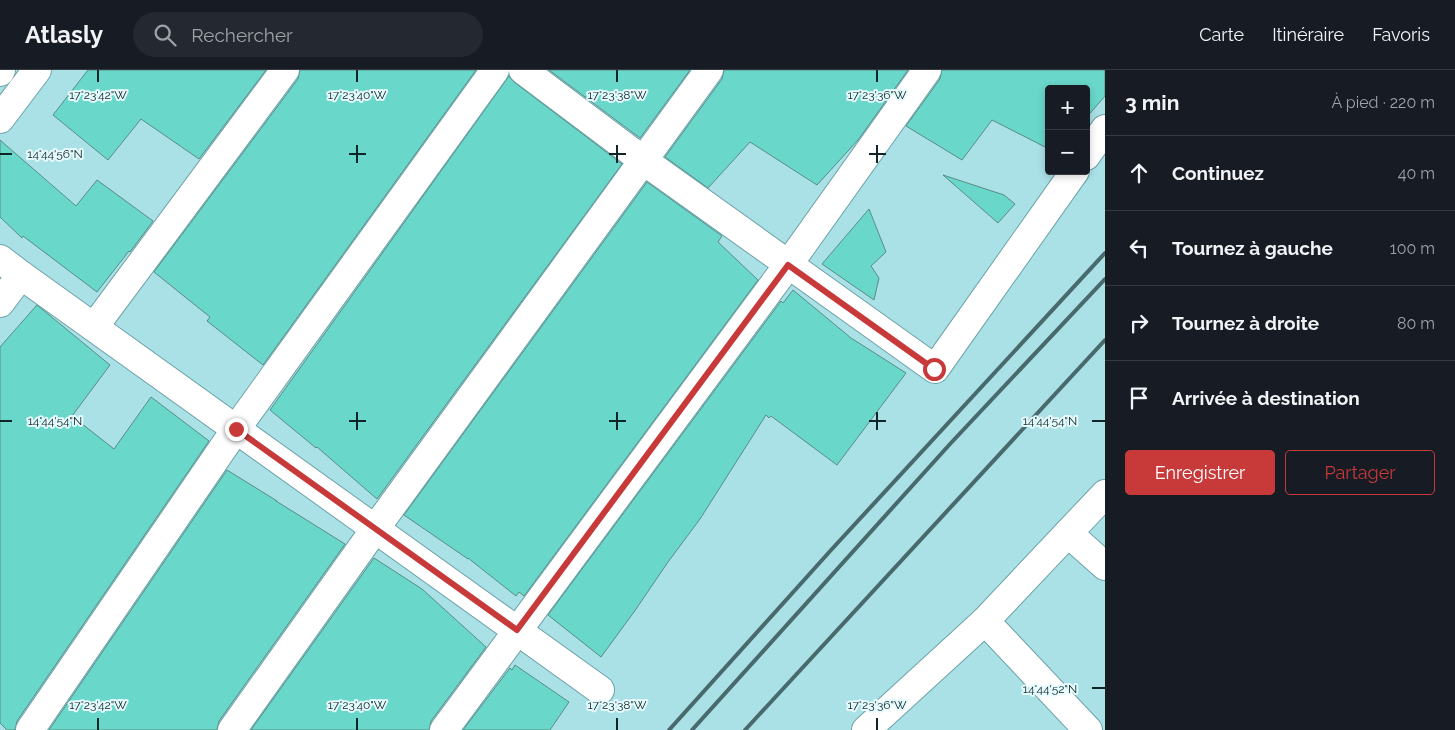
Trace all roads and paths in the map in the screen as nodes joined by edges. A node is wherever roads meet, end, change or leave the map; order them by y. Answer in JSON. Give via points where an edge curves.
{"nodes":[{"id":1,"x":37,"y":70,"type":"edge"},
{"id":2,"x":285,"y":70,"type":"edge"},
{"id":3,"x":495,"y":70,"type":"edge"},
{"id":4,"x":523,"y":70,"type":"edge"},
{"id":5,"x":710,"y":70,"type":"edge"},
{"id":6,"x":926,"y":70,"type":"edge"},
{"id":7,"x":0,"y":119,"type":"edge"},
{"id":8,"x":1105,"y":129,"type":"edge"},
{"id":9,"x":1090,"y":150,"type":"edge"},
{"id":10,"x":644,"y":161,"type":"junction"},
{"id":11,"x":1072,"y":175,"type":"edge"},
{"id":12,"x":788,"y":265,"type":"junction"},
{"id":13,"x":10,"y":267,"type":"edge"},
{"id":14,"x":0,"y":303,"type":"edge"},
{"id":15,"x":94,"y":328,"type":"junction"},
{"id":16,"x":236,"y":429,"type":"junction"},
{"id":17,"x":1105,"y":494,"type":"edge"},
{"id":18,"x":375,"y":529,"type":"junction"},
{"id":19,"x":1068,"y":533,"type":"junction"},
{"id":20,"x":1105,"y":566,"type":"edge"},
{"id":21,"x":985,"y":621,"type":"junction"},
{"id":22,"x":517,"y":630,"type":"junction"},
{"id":23,"x":600,"y":690,"type":"dead end"},
{"id":24,"x":876,"y":727,"type":"edge"},
{"id":25,"x":30,"y":730,"type":"edge"},
{"id":26,"x":232,"y":730,"type":"edge"},
{"id":27,"x":444,"y":730,"type":"edge"},
{"id":28,"x":1088,"y":730,"type":"edge"}],
"edges":[{"from":1,"to":7,"type":"street"},
{"from":2,"to":15,"type":"street"},
{"from":3,"to":16,"type":"street"},
{"from":4,"to":10,"type":"street"},
{"from":5,"to":10,"type":"street"},
{"from":6,"to":12,"type":"street"},
{"from":8,"to":9,"type":"street"},
{"from":10,"to":12,"type":"street"},
{"from":10,"to":18,"type":"street"},
{"from":11,"to":12,"type":"street","via":[[934,369]]},
{"from":12,"to":22,"type":"street"},
{"from":13,"to":14,"type":"street"},
{"from":13,"to":15,"type":"street"},
{"from":15,"to":16,"type":"street"},
{"from":16,"to":18,"type":"street"},
{"from":16,"to":25,"type":"street"},
{"from":17,"to":19,"type":"street"},
{"from":18,"to":22,"type":"street"},
{"from":18,"to":26,"type":"street"},
{"from":19,"to":20,"type":"street"},
{"from":19,"to":21,"type":"street"},
{"from":21,"to":24,"type":"street"},
{"from":21,"to":28,"type":"street"},
{"from":22,"to":23,"type":"street"},
{"from":22,"to":27,"type":"street"}]}
